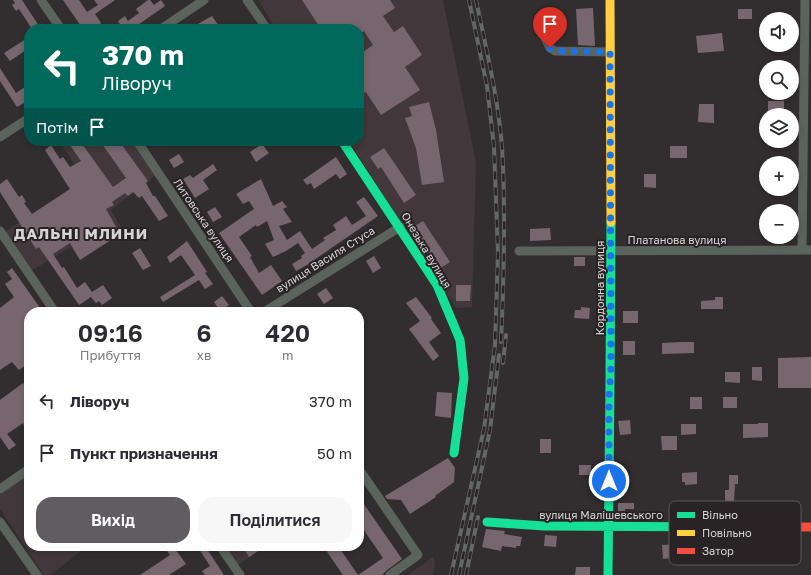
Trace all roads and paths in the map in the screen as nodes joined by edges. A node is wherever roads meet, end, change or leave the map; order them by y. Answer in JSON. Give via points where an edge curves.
{"nodes":[{"id":1,"x":41,"y":0,"type":"edge"},
{"id":2,"x":204,"y":0,"type":"edge"},
{"id":3,"x":247,"y":0,"type":"edge"},
{"id":4,"x":610,"y":0,"type":"edge"},
{"id":5,"x":805,"y":0,"type":"edge"},
{"id":6,"x":58,"y":24,"type":"edge"},
{"id":7,"x":168,"y":24,"type":"edge"},
{"id":8,"x":264,"y":24,"type":"edge"},
{"id":9,"x":542,"y":32,"type":"dead end"},
{"id":10,"x":610,"y":52,"type":"junction"},
{"id":11,"x":24,"y":121,"type":"edge"},
{"id":12,"x":0,"y":137,"type":"edge"},
{"id":13,"x":140,"y":146,"type":"edge"},
{"id":14,"x":345,"y":146,"type":"edge"},
{"id":15,"x":400,"y":227,"type":"junction"},
{"id":16,"x":0,"y":231,"type":"edge"},
{"id":17,"x":519,"y":250,"type":"dead end"},
{"id":18,"x":806,"y":250,"type":"edge"},
{"id":19,"x":610,"y":251,"type":"junction"},
{"id":20,"x":52,"y":307,"type":"edge"},
{"id":21,"x":248,"y":307,"type":"edge"},
{"id":22,"x":272,"y":307,"type":"edge"},
{"id":23,"x":454,"y":453,"type":"dead end"},
{"id":24,"x":24,"y":472,"type":"edge"},
{"id":25,"x":364,"y":476,"type":"edge"},
{"id":26,"x":0,"y":489,"type":"edge"},
{"id":27,"x":0,"y":522,"type":"edge"},
{"id":28,"x":487,"y":522,"type":"dead end"},
{"id":29,"x":608,"y":526,"type":"junction"},
{"id":30,"x":669,"y":526,"type":"edge"},
{"id":31,"x":223,"y":551,"type":"edge"},
{"id":32,"x":36,"y":575,"type":"edge"},
{"id":33,"x":240,"y":575,"type":"edge"},
{"id":34,"x":390,"y":575,"type":"edge"},
{"id":35,"x":608,"y":575,"type":"edge"}],
"edges":[{"from":1,"to":6,"type":"street"},
{"from":2,"to":7,"type":"street"},
{"from":3,"to":8,"type":"street"},
{"from":4,"to":10,"type":"street","name":"Кордонна вулиця"},
{"from":5,"to":18,"type":"street"},
{"from":9,"to":10,"type":"street","via":[[550,48],[555,51]]},
{"from":10,"to":19,"type":"street","name":"Кордонна вулиця"},
{"from":11,"to":12,"type":"street"},
{"from":13,"to":21,"type":"street","name":"Литовська вулиця"},
{"from":14,"to":15,"type":"street","name":"Онезька вулиця"},
{"from":15,"to":22,"type":"street","name":"вулиця Василя Стуса"},
{"from":15,"to":23,"type":"street","name":"Онезька вулиця","via":[[437,285],[460,340],[464,378]]},
{"from":16,"to":20,"type":"street"},
{"from":17,"to":19,"type":"street","name":"Платанова вулиця"},
{"from":18,"to":19,"type":"street","name":"Платанова вулиця"},
{"from":19,"to":29,"type":"street","name":"Кордонна вулиця"},
{"from":24,"to":26,"type":"street"},
{"from":25,"to":34,"type":"street","via":[[418,555]]},
{"from":27,"to":32,"type":"street"},
{"from":28,"to":29,"type":"street","name":"вулиця Малішевського","via":[[544,526]]},
{"from":29,"to":30,"type":"street","name":"вулиця Малішевського"},
{"from":29,"to":35,"type":"street","name":"Кордонна вулиця"},
{"from":31,"to":33,"type":"street"}]}
